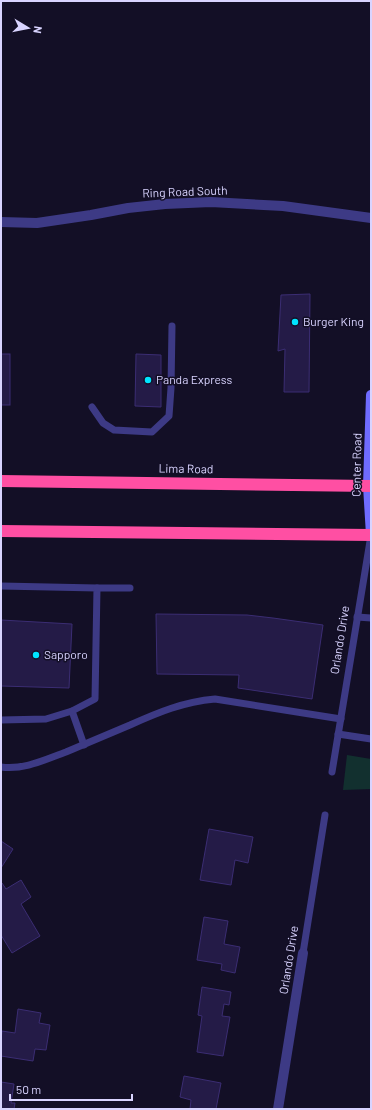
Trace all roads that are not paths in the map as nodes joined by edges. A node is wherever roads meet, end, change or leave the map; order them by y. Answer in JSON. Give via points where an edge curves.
{"nodes":[{"id":1,"x":371,"y":218,"type":"edge"},
{"id":2,"x":1,"y":222,"type":"edge"},
{"id":3,"x":172,"y":326,"type":"dead end"},
{"id":4,"x":371,"y":395,"type":"edge"},
{"id":5,"x":92,"y":408,"type":"dead end"},
{"id":6,"x":1,"y":481,"type":"edge"},
{"id":7,"x":370,"y":486,"type":"edge"},
{"id":8,"x":1,"y":531,"type":"edge"},
{"id":9,"x":371,"y":535,"type":"edge"},
{"id":10,"x":1,"y":586,"type":"edge"},
{"id":11,"x":97,"y":588,"type":"junction"},
{"id":12,"x":130,"y":588,"type":"dead end"},
{"id":13,"x":357,"y":617,"type":"junction"},
{"id":14,"x":371,"y":618,"type":"edge"},
{"id":15,"x":72,"y":711,"type":"junction"},
{"id":16,"x":340,"y":719,"type":"junction"},
{"id":17,"x":1,"y":720,"type":"edge"},
{"id":18,"x":338,"y":734,"type":"junction"},
{"id":19,"x":371,"y":740,"type":"edge"},
{"id":20,"x":84,"y":745,"type":"junction"},
{"id":21,"x":1,"y":767,"type":"edge"},
{"id":22,"x":332,"y":772,"type":"dead end"},
{"id":23,"x":325,"y":814,"type":"dead end"},
{"id":24,"x":303,"y":953,"type":"joint"},
{"id":25,"x":278,"y":1109,"type":"edge"}],
"edges":[{"from":1,"to":2,"type":"street","name":"Ring Road South","via":[[283,206],[211,202],[165,204],[38,222]]},
{"from":3,"to":5,"type":"lane","via":[[169,416],[161,425],[152,432],[114,430],[103,423]]},
{"from":4,"to":7,"type":"street","name":"Center Road"},
{"from":6,"to":7,"type":"highway","name":"Lima Road"},
{"from":7,"to":9,"type":"street","name":"Center Road"},
{"from":8,"to":9,"type":"highway"},
{"from":9,"to":13,"type":"lane","name":"Orlando Drive"},
{"from":10,"to":11,"type":"lane"},
{"from":11,"to":12,"type":"lane"},
{"from":11,"to":15,"type":"lane","via":[[95,699]]},
{"from":13,"to":14,"type":"lane"},
{"from":13,"to":16,"type":"lane","name":"Orlando Drive"},
{"from":15,"to":17,"type":"lane","via":[[46,719]]},
{"from":15,"to":20,"type":"lane"},
{"from":16,"to":18,"type":"lane","name":"Orlando Drive"},
{"from":16,"to":20,"type":"lane","via":[[215,699],[200,700],[167,709]]},
{"from":18,"to":19,"type":"lane"},
{"from":18,"to":22,"type":"lane","name":"Orlando Drive"},
{"from":20,"to":21,"type":"lane","via":[[34,764]]},
{"from":23,"to":24,"type":"lane","name":"Orlando Drive"},
{"from":24,"to":25,"type":"street","name":"Orlando Drive"}]}
